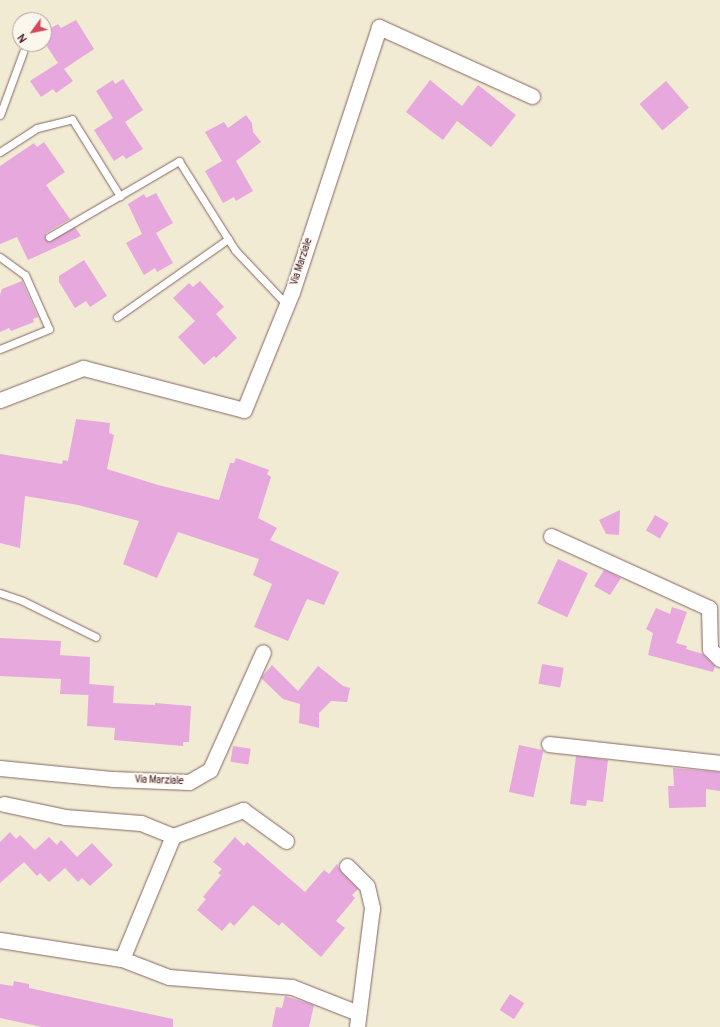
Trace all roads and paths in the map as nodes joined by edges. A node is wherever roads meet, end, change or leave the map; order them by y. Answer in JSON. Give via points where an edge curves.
{"nodes":[{"id":1,"x":24,"y":52,"type":"dead end"},
{"id":2,"x":532,"y":96,"type":"dead end"},
{"id":3,"x":0,"y":115,"type":"edge"},
{"id":4,"x":0,"y":152,"type":"edge"},
{"id":5,"x":120,"y":196,"type":"junction"},
{"id":6,"x":50,"y":237,"type":"dead end"},
{"id":7,"x":228,"y":239,"type":"junction"},
{"id":8,"x":0,"y":257,"type":"edge"},
{"id":9,"x":287,"y":306,"type":"junction"},
{"id":10,"x":117,"y":317,"type":"dead end"},
{"id":11,"x":0,"y":349,"type":"edge"},
{"id":12,"x":0,"y":400,"type":"edge"},
{"id":13,"x":551,"y":536,"type":"dead end"},
{"id":14,"x":0,"y":593,"type":"edge"},
{"id":15,"x":96,"y":637,"type":"dead end"},
{"id":16,"x":263,"y":652,"type":"dead end"},
{"id":17,"x":720,"y":659,"type":"edge"},
{"id":18,"x":548,"y":744,"type":"dead end"},
{"id":19,"x":720,"y":763,"type":"edge"},
{"id":20,"x":0,"y":768,"type":"edge"},
{"id":21,"x":4,"y":804,"type":"dead end"},
{"id":22,"x":173,"y":836,"type":"junction"},
{"id":23,"x":286,"y":841,"type":"dead end"},
{"id":24,"x":347,"y":866,"type":"dead end"},
{"id":25,"x":0,"y":940,"type":"edge"},
{"id":26,"x":122,"y":959,"type":"junction"},
{"id":27,"x":358,"y":1020,"type":"edge"}],
"edges":[{"from":1,"to":3,"type":"lane"},
{"from":2,"to":9,"type":"street","name":"Via Marziale","via":[[379,27]]},
{"from":4,"to":5,"type":"lane","via":[[37,128],[72,119]]},
{"from":5,"to":6,"type":"lane"},
{"from":5,"to":7,"type":"lane","via":[[179,161]]},
{"from":7,"to":9,"type":"lane"},
{"from":7,"to":10,"type":"lane"},
{"from":8,"to":11,"type":"lane","via":[[25,275],[49,329]]},
{"from":9,"to":12,"type":"street","name":"Via Marziale","via":[[244,410],[83,368]]},
{"from":13,"to":17,"type":"street","via":[[709,608],[710,649]]},
{"from":14,"to":15,"type":"lane","via":[[22,600]]},
{"from":16,"to":20,"type":"street","name":"Via Marziale","via":[[210,770],[189,782],[113,779]]},
{"from":18,"to":19,"type":"street"},
{"from":21,"to":22,"type":"street","via":[[65,817],[141,823]]},
{"from":22,"to":23,"type":"street","via":[[243,810]]},
{"from":22,"to":26,"type":"street"},
{"from":24,"to":27,"type":"street","via":[[367,886],[372,908]]},
{"from":25,"to":26,"type":"street"},
{"from":26,"to":27,"type":"street","via":[[169,977],[292,987]]}]}
